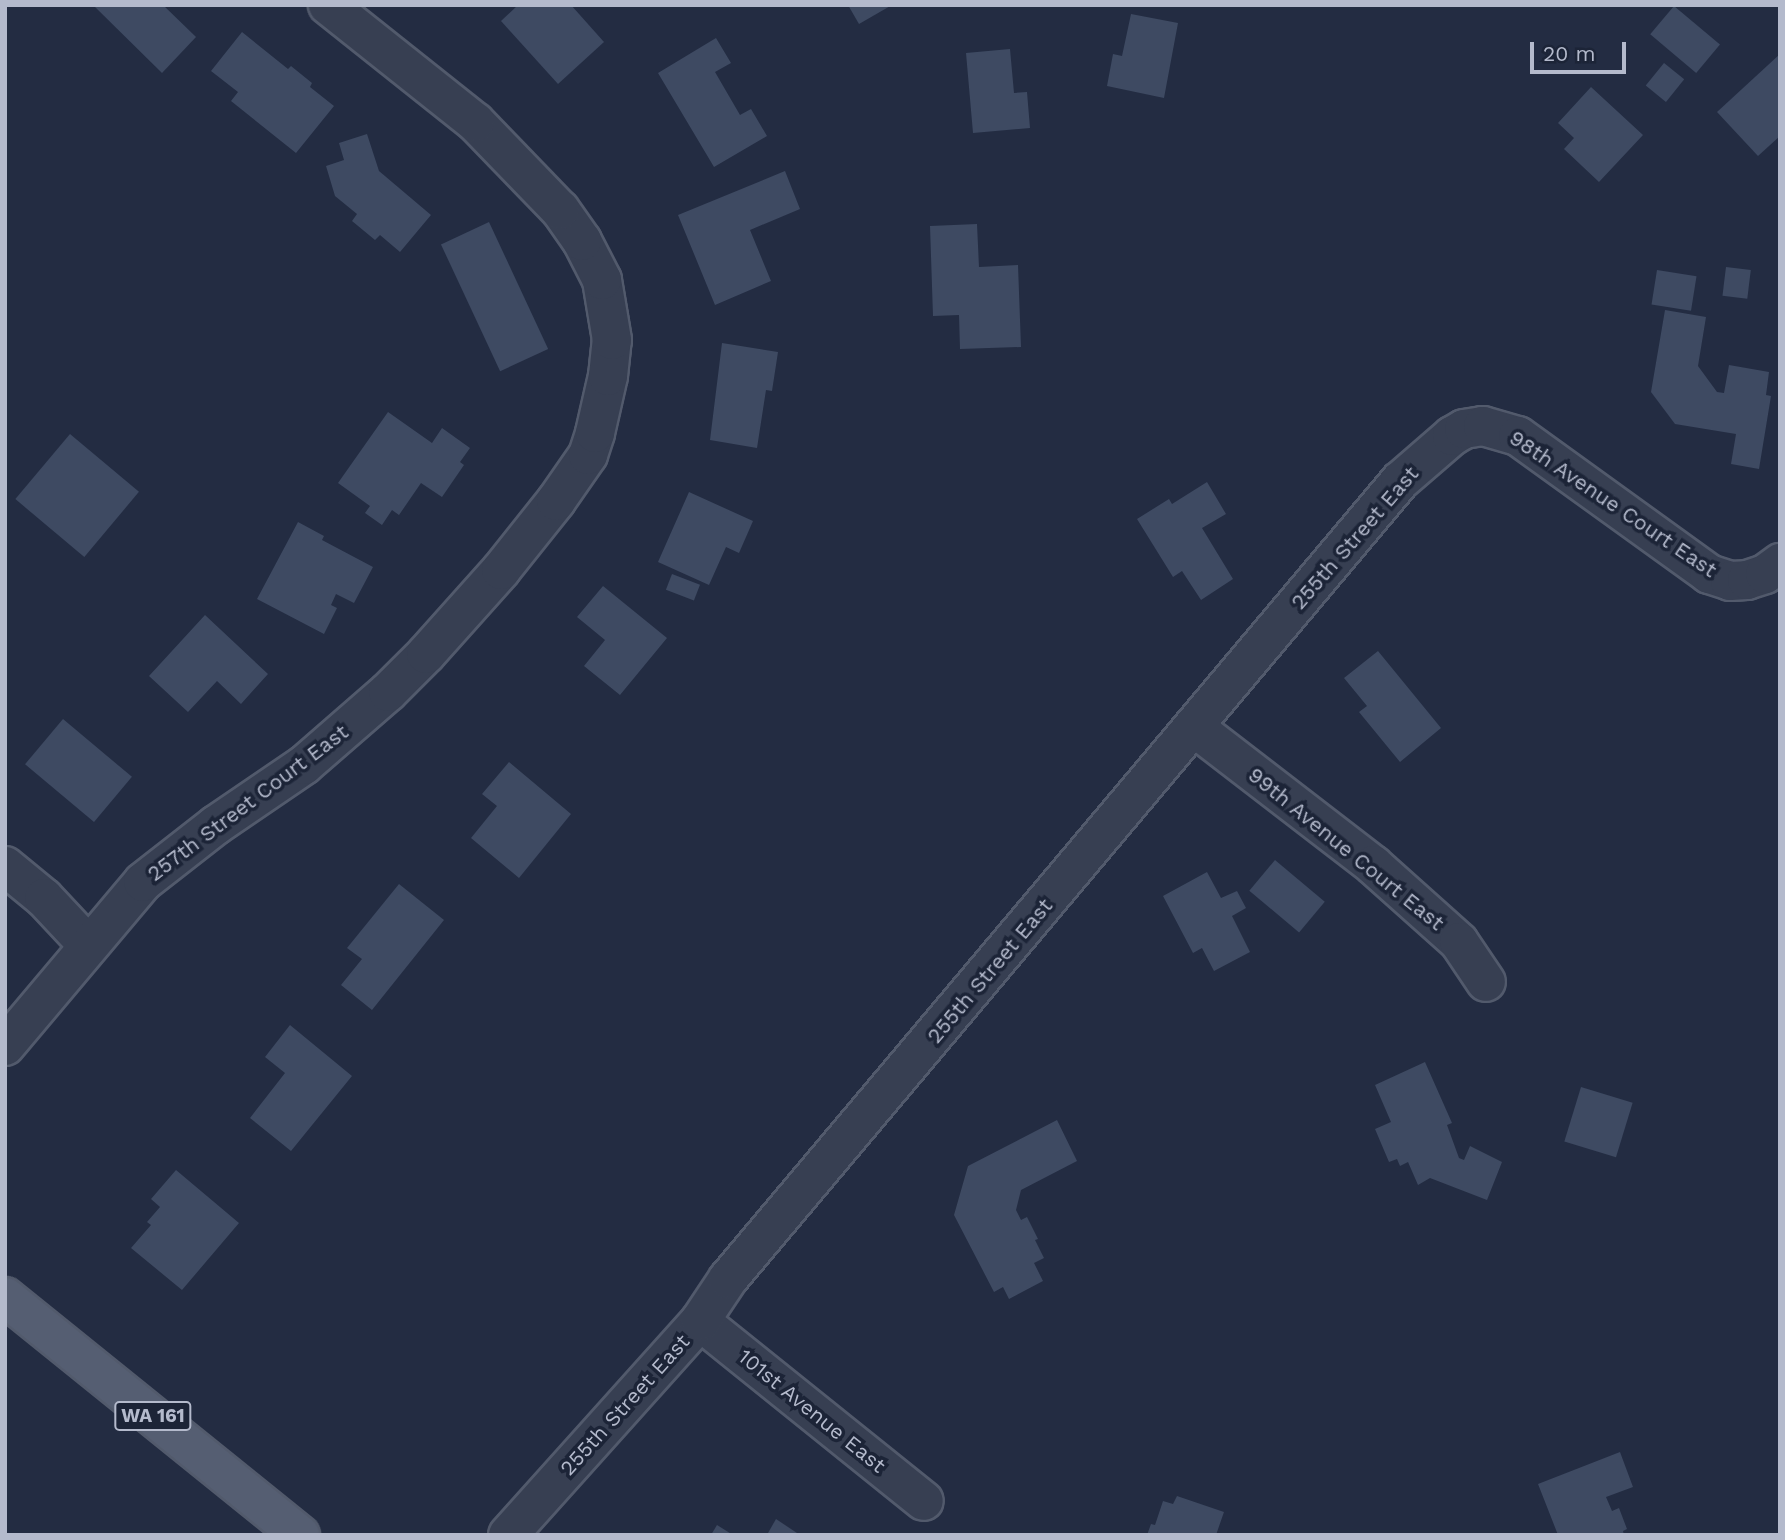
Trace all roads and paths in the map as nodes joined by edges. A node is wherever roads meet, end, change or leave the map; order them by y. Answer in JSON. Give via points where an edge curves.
{"nodes":[{"id":1,"x":328,"y":5,"type":"edge"},
{"id":2,"x":1483,"y":426,"type":"joint"},
{"id":3,"x":1780,"y":563,"type":"edge"},
{"id":4,"x":1194,"y":727,"type":"junction"},
{"id":5,"x":5,"y":866,"type":"edge"},
{"id":6,"x":88,"y":945,"type":"junction"},
{"id":7,"x":1486,"y":982,"type":"dead end"},
{"id":8,"x":5,"y":1046,"type":"edge"},
{"id":9,"x":5,"y":1297,"type":"edge"},
{"id":10,"x":700,"y":1321,"type":"junction"},
{"id":11,"x":924,"y":1502,"type":"dead end"},
{"id":12,"x":300,"y":1535,"type":"edge"},
{"id":13,"x":508,"y":1535,"type":"edge"}],
"edges":[{"from":1,"to":6,"type":"street","name":"257th Street Court East","via":[[475,122],[550,199],[582,241],[602,280],[612,340],[595,433],[588,455],[556,501],[426,654],[304,765],[216,825],[143,883]]},
{"from":2,"to":3,"type":"street","name":"98th Avenue Court East","via":[[1518,436],[1709,574],[1730,581],[1747,580]]},
{"from":2,"to":4,"type":"street","name":"255th Street East","via":[[1452,436],[1401,481]]},
{"from":4,"to":7,"type":"street","name":"99th Avenue Court East","via":[[1382,873],[1460,942]]},
{"from":4,"to":10,"type":"street","name":"255th Street East","via":[[728,1279]]},
{"from":5,"to":6,"type":"street","via":[[44,898]]},
{"from":6,"to":8,"type":"street","name":"257th Street Court East"},
{"from":9,"to":12,"type":"main road","number":"WA 161"},
{"from":10,"to":11,"type":"street","name":"101st Avenue East"},
{"from":10,"to":13,"type":"street","name":"255th Street East"}]}
